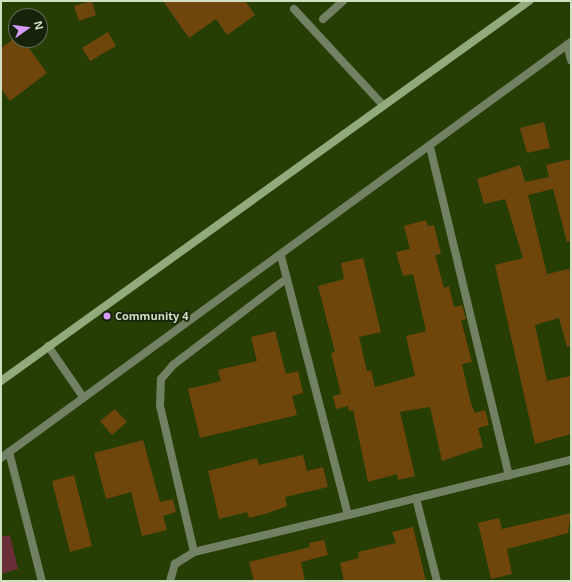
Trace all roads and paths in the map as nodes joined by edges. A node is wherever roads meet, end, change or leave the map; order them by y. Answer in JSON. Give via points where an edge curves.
{"nodes":[{"id":1,"x":343,"y":1,"type":"edge"},
{"id":2,"x":529,"y":1,"type":"edge"},
{"id":3,"x":294,"y":9,"type":"dead end"},
{"id":4,"x":323,"y":19,"type":"dead end"},
{"id":5,"x":569,"y":44,"type":"edge"},
{"id":6,"x":571,"y":60,"type":"edge"},
{"id":7,"x":383,"y":105,"type":"junction"},
{"id":8,"x":430,"y":147,"type":"junction"},
{"id":9,"x":281,"y":255,"type":"junction"},
{"id":10,"x":287,"y":278,"type":"junction"},
{"id":11,"x":48,"y":346,"type":"junction"},
{"id":12,"x":1,"y":381,"type":"edge"},
{"id":13,"x":83,"y":397,"type":"junction"},
{"id":14,"x":9,"y":452,"type":"junction"},
{"id":15,"x":1,"y":458,"type":"edge"},
{"id":16,"x":571,"y":460,"type":"edge"},
{"id":17,"x":508,"y":476,"type":"junction"},
{"id":18,"x":416,"y":498,"type":"junction"},
{"id":19,"x":348,"y":515,"type":"junction"},
{"id":20,"x":194,"y":552,"type":"junction"},
{"id":21,"x":42,"y":581,"type":"edge"},
{"id":22,"x":170,"y":581,"type":"edge"},
{"id":23,"x":437,"y":581,"type":"edge"}],
"edges":[{"from":1,"to":4,"type":"street"},
{"from":2,"to":7,"type":"main road"},
{"from":3,"to":7,"type":"street"},
{"from":5,"to":6,"type":"street"},
{"from":5,"to":8,"type":"street"},
{"from":7,"to":11,"type":"main road"},
{"from":8,"to":9,"type":"street"},
{"from":8,"to":17,"type":"street"},
{"from":9,"to":10,"type":"street"},
{"from":9,"to":13,"type":"street"},
{"from":10,"to":19,"type":"street"},
{"from":10,"to":20,"type":"street","via":[[173,365],[161,379],[160,406]]},
{"from":11,"to":12,"type":"main road"},
{"from":11,"to":13,"type":"street"},
{"from":13,"to":14,"type":"street"},
{"from":14,"to":15,"type":"street"},
{"from":14,"to":21,"type":"street"},
{"from":16,"to":17,"type":"street"},
{"from":17,"to":18,"type":"street"},
{"from":18,"to":19,"type":"street"},
{"from":18,"to":23,"type":"street"},
{"from":19,"to":20,"type":"street"},
{"from":20,"to":22,"type":"street","via":[[175,564]]}]}
